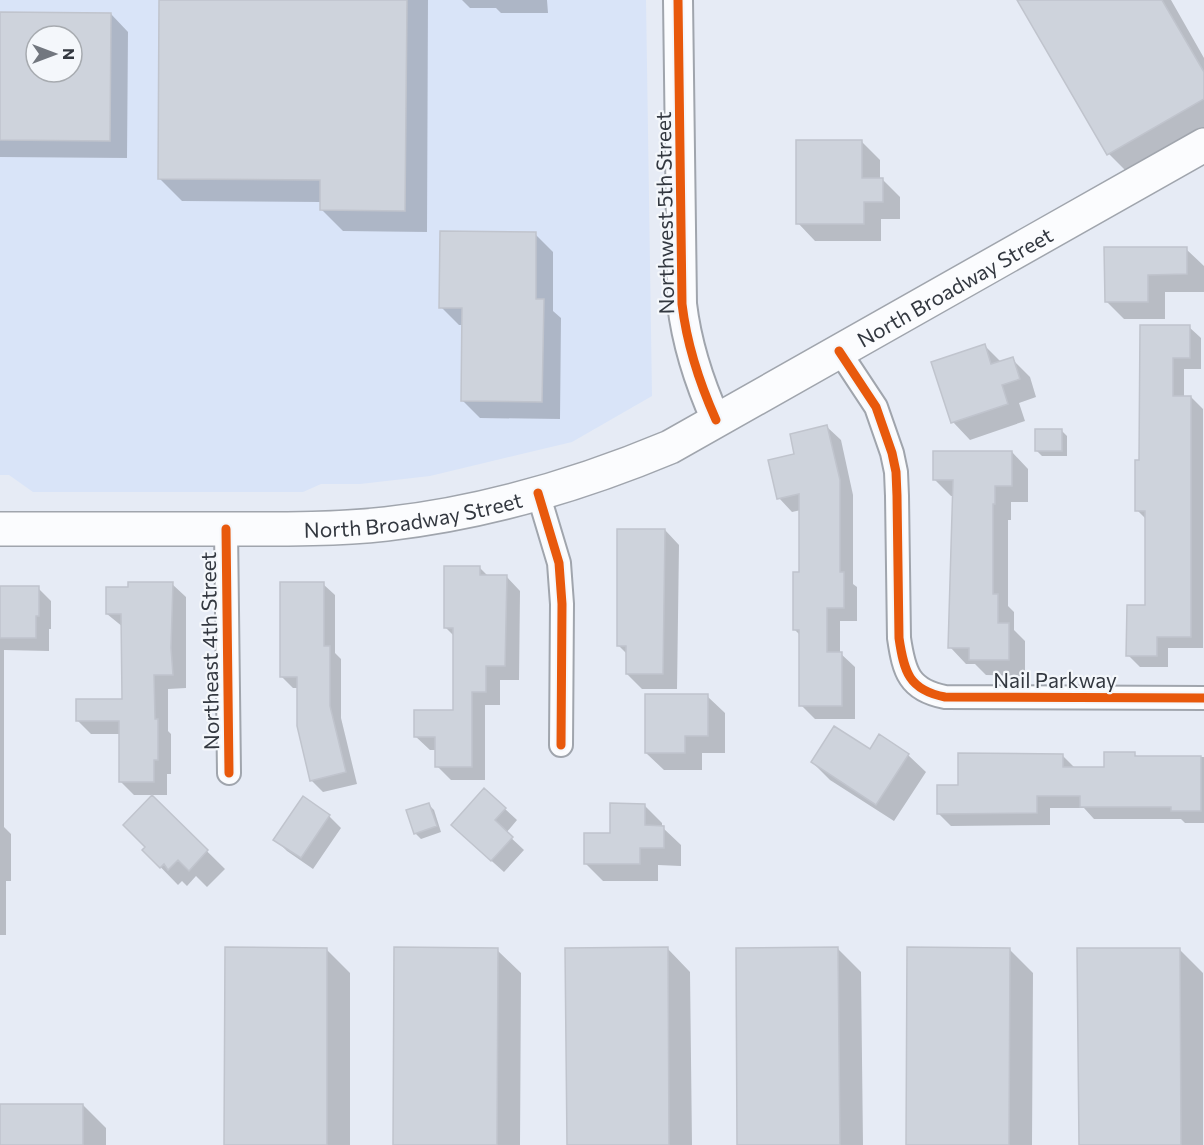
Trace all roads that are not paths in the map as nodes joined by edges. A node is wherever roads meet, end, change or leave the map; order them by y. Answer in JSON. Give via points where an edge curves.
{"nodes":[{"id":1,"x":678,"y":0,"type":"edge"},
{"id":2,"x":1203,"y":147,"type":"edge"},
{"id":3,"x":838,"y":351,"type":"junction"},
{"id":4,"x":716,"y":420,"type":"junction"},
{"id":5,"x":538,"y":494,"type":"junction"},
{"id":6,"x":0,"y":529,"type":"edge"},
{"id":7,"x":226,"y":529,"type":"junction"},
{"id":8,"x":1204,"y":698,"type":"edge"},
{"id":9,"x":561,"y":744,"type":"dead end"},
{"id":10,"x":229,"y":773,"type":"dead end"}],
"edges":[{"from":1,"to":4,"type":"street","name":"Northwest 5th Street","via":[[682,304],[692,359]]},
{"from":2,"to":3,"type":"main road","name":"North Broadway Street"},
{"from":3,"to":4,"type":"main road","name":"North Broadway Street"},
{"from":3,"to":8,"type":"street","name":"Nail Parkway","via":[[876,407],[892,453],[897,496],[899,638],[911,680],[919,688],[945,697]]},
{"from":4,"to":5,"type":"main road","name":"North Broadway Street","via":[[670,447],[632,463]]},
{"from":5,"to":7,"type":"main road","name":"North Broadway Street","via":[[437,517],[385,524]]},
{"from":5,"to":9,"type":"street","via":[[559,563]]},
{"from":6,"to":7,"type":"main road","name":"North Broadway Street"},
{"from":7,"to":10,"type":"street","name":"Northeast 4th Street"}]}
